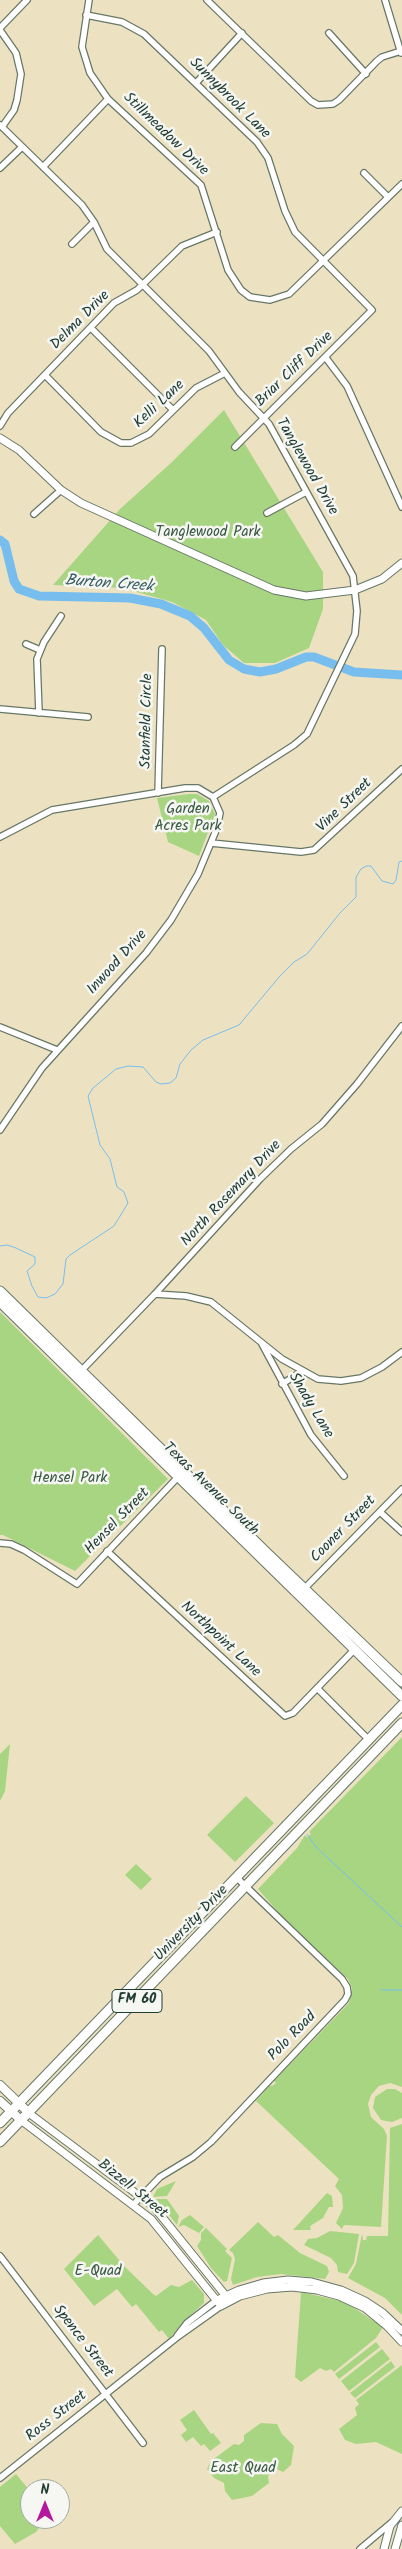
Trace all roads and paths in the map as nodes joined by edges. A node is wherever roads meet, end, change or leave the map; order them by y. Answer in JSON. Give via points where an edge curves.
{"nodes":[{"id":1,"x":28,"y":0,"type":"edge"},
{"id":2,"x":89,"y":0,"type":"edge"},
{"id":3,"x":207,"y":0,"type":"edge"},
{"id":4,"x":385,"y":0,"type":"edge"},
{"id":5,"x":86,"y":15,"type":"junction"},
{"id":6,"x":0,"y":29,"type":"edge"},
{"id":7,"x":242,"y":33,"type":"junction"},
{"id":8,"x":329,"y":33,"type":"dead end"},
{"id":9,"x":402,"y":53,"type":"edge"},
{"id":10,"x":366,"y":74,"type":"junction"},
{"id":11,"x":196,"y":83,"type":"junction"},
{"id":12,"x":108,"y":99,"type":"junction"},
{"id":13,"x":1,"y":126,"type":"edge"},
{"id":14,"x":22,"y":147,"type":"junction"},
{"id":15,"x":43,"y":167,"type":"junction"},
{"id":16,"x":0,"y":168,"type":"edge"},
{"id":17,"x":364,"y":174,"type":"dead end"},
{"id":18,"x":402,"y":184,"type":"edge"},
{"id":19,"x":388,"y":198,"type":"junction"},
{"id":20,"x":94,"y":222,"type":"junction"},
{"id":21,"x":217,"y":232,"type":"junction"},
{"id":22,"x":72,"y":244,"type":"dead end"},
{"id":23,"x":324,"y":261,"type":"junction"},
{"id":24,"x":142,"y":285,"type":"junction"},
{"id":25,"x":372,"y":310,"type":"joint"},
{"id":26,"x":91,"y":328,"type":"junction"},
{"id":27,"x":326,"y":358,"type":"junction"},
{"id":28,"x":225,"y":372,"type":"junction"},
{"id":29,"x":45,"y":375,"type":"junction"},
{"id":30,"x":173,"y":410,"type":"junction"},
{"id":31,"x":264,"y":418,"type":"junction"},
{"id":32,"x":0,"y":426,"type":"edge"},
{"id":33,"x":0,"y":438,"type":"edge"},
{"id":34,"x":235,"y":447,"type":"dead end"},
{"id":35,"x":60,"y":490,"type":"junction"},
{"id":36,"x":306,"y":492,"type":"junction"},
{"id":37,"x":402,"y":507,"type":"edge"},
{"id":38,"x":267,"y":512,"type":"dead end"},
{"id":39,"x":34,"y":514,"type":"dead end"},
{"id":40,"x":402,"y":563,"type":"edge"},
{"id":41,"x":355,"y":590,"type":"junction"},
{"id":42,"x":61,"y":616,"type":"dead end"},
{"id":43,"x":26,"y":644,"type":"dead end"},
{"id":44,"x":162,"y":648,"type":"dead end"},
{"id":45,"x":40,"y":650,"type":"junction"},
{"id":46,"x":0,"y":709,"type":"edge"},
{"id":47,"x":39,"y":713,"type":"junction"},
{"id":48,"x":88,"y":717,"type":"dead end"},
{"id":49,"x":402,"y":769,"type":"edge"},
{"id":50,"x":158,"y":793,"type":"junction"},
{"id":51,"x":213,"y":796,"type":"junction"},
{"id":52,"x":0,"y":837,"type":"edge"},
{"id":53,"x":211,"y":843,"type":"junction"},
{"id":54,"x":0,"y":1027,"type":"edge"},
{"id":55,"x":402,"y":1027,"type":"edge"},
{"id":56,"x":57,"y":1050,"type":"junction"},
{"id":57,"x":0,"y":1130,"type":"edge"},
{"id":58,"x":0,"y":1291,"type":"edge"},
{"id":59,"x":156,"y":1294,"type":"junction"},
{"id":60,"x":0,"y":1302,"type":"edge"},
{"id":61,"x":262,"y":1344,"type":"junction"},
{"id":62,"x":402,"y":1352,"type":"edge"},
{"id":63,"x":301,"y":1372,"type":"junction"},
{"id":64,"x":78,"y":1374,"type":"junction"},
{"id":65,"x":282,"y":1384,"type":"junction"},
{"id":66,"x":344,"y":1476,"type":"dead end"},
{"id":67,"x":178,"y":1477,"type":"junction"},
{"id":68,"x":402,"y":1489,"type":"edge"},
{"id":69,"x":220,"y":1508,"type":"junction"},
{"id":70,"x":380,"y":1512,"type":"junction"},
{"id":71,"x":402,"y":1532,"type":"edge"},
{"id":72,"x":0,"y":1543,"type":"edge"},
{"id":73,"x":107,"y":1552,"type":"junction"},
{"id":74,"x":304,"y":1590,"type":"junction"},
{"id":75,"x":354,"y":1650,"type":"junction"},
{"id":76,"x":402,"y":1682,"type":"edge"},
{"id":77,"x":317,"y":1688,"type":"junction"},
{"id":78,"x":402,"y":1696,"type":"edge"},
{"id":79,"x":402,"y":1705,"type":"edge"},
{"id":80,"x":402,"y":1725,"type":"edge"},
{"id":81,"x":368,"y":1739,"type":"junction"},
{"id":82,"x":236,"y":1877,"type":"junction"},
{"id":83,"x":247,"y":1886,"type":"junction"},
{"id":84,"x":0,"y":2085,"type":"edge"},
{"id":85,"x":0,"y":2101,"type":"edge"},
{"id":86,"x":19,"y":2103,"type":"junction"},
{"id":87,"x":11,"y":2111,"type":"junction"},
{"id":88,"x":30,"y":2114,"type":"junction"},
{"id":89,"x":22,"y":2121,"type":"junction"},
{"id":90,"x":0,"y":2123,"type":"edge"},
{"id":91,"x":0,"y":2142,"type":"edge"},
{"id":92,"x":141,"y":2196,"type":"junction"},
{"id":93,"x":133,"y":2205,"type":"junction"},
{"id":94,"x":0,"y":2256,"type":"edge"},
{"id":95,"x":202,"y":2265,"type":"junction"},
{"id":96,"x":193,"y":2272,"type":"junction"},
{"id":97,"x":328,"y":2289,"type":"junction"},
{"id":98,"x":228,"y":2298,"type":"junction"},
{"id":99,"x":219,"y":2303,"type":"junction"},
{"id":100,"x":400,"y":2328,"type":"edge"},
{"id":101,"x":402,"y":2341,"type":"edge"},
{"id":102,"x":107,"y":2394,"type":"junction"},
{"id":103,"x":143,"y":2443,"type":"dead end"},
{"id":104,"x":0,"y":2478,"type":"edge"},
{"id":105,"x":402,"y":2511,"type":"edge"},
{"id":106,"x":393,"y":2521,"type":"junction"},
{"id":107,"x":402,"y":2525,"type":"edge"},
{"id":108,"x":360,"y":2549,"type":"edge"},
{"id":109,"x":384,"y":2549,"type":"edge"},
{"id":110,"x":395,"y":2549,"type":"edge"}],
"edges":[{"from":1,"to":6,"type":"street"},
{"from":2,"to":5,"type":"street","name":"Stillmeadow Drive"},
{"from":3,"to":7,"type":"street"},
{"from":4,"to":9,"type":"street"},
{"from":5,"to":11,"type":"street","name":"Sunnybrook Lane","via":[[133,27],[154,42]]},
{"from":5,"to":12,"type":"street","name":"Stillmeadow Drive","via":[[82,34],[84,60]]},
{"from":6,"to":13,"type":"street","via":[[16,54],[20,74],[18,100]]},
{"from":7,"to":10,"type":"street","via":[[318,105],[333,104]]},
{"from":7,"to":11,"type":"street"},
{"from":8,"to":10,"type":"street"},
{"from":9,"to":10,"type":"street","via":[[382,57]]},
{"from":11,"to":23,"type":"street","name":"Sunnybrook Lane","via":[[263,149],[289,222]]},
{"from":12,"to":15,"type":"street"},
{"from":12,"to":21,"type":"street","name":"Stillmeadow Drive","via":[[194,177],[205,195]]},
{"from":13,"to":14,"type":"street","name":"Tanglewood Drive"},
{"from":14,"to":15,"type":"street","name":"Tanglewood Drive"},
{"from":14,"to":16,"type":"street"},
{"from":15,"to":20,"type":"street","name":"Tanglewood Drive","via":[[82,205]]},
{"from":17,"to":19,"type":"street"},
{"from":18,"to":19,"type":"street","name":"Stillmeadow Drive"},
{"from":19,"to":23,"type":"street","name":"Stillmeadow Drive"},
{"from":20,"to":22,"type":"street"},
{"from":20,"to":24,"type":"street","name":"Tanglewood Drive","via":[[107,249]]},
{"from":21,"to":23,"type":"street","name":"Stillmeadow Drive","via":[[234,281],[250,297],[261,300],[289,294]]},
{"from":21,"to":24,"type":"street","name":"Delma Drive","via":[[182,246]]},
{"from":23,"to":25,"type":"street","name":"Sunnybrook Lane"},
{"from":24,"to":26,"type":"street","name":"Delma Drive","via":[[114,303]]},
{"from":24,"to":28,"type":"street","name":"Tanglewood Drive","via":[[209,351]]},
{"from":25,"to":27,"type":"street","name":"Briar Cliff Drive"},
{"from":26,"to":29,"type":"street","name":"Delma Drive"},
{"from":26,"to":30,"type":"street"},
{"from":27,"to":31,"type":"street","name":"Briar Cliff Drive"},
{"from":27,"to":37,"type":"street","via":[[347,386]]},
{"from":28,"to":30,"type":"street","name":"Kelli Lane","via":[[196,388]]},
{"from":28,"to":31,"type":"street","name":"Tanglewood Drive"},
{"from":29,"to":30,"type":"street","name":"Kelli Lane","via":[[102,432],[121,443],[140,440]]},
{"from":29,"to":32,"type":"street","name":"Delma Drive","via":[[8,413]]},
{"from":31,"to":34,"type":"street","name":"Briar Cliff Drive"},
{"from":31,"to":36,"type":"street","name":"Tanglewood Drive"},
{"from":33,"to":35,"type":"street","via":[[19,450]]},
{"from":35,"to":39,"type":"street"},
{"from":35,"to":41,"type":"street","via":[[81,503],[274,590],[306,596]]},
{"from":36,"to":38,"type":"street"},
{"from":36,"to":41,"type":"street","name":"Tanglewood Drive","via":[[353,576]]},
{"from":40,"to":41,"type":"street","via":[[382,579]]},
{"from":41,"to":51,"type":"street","name":"Tanglewood Drive","via":[[355,634],[307,734]]},
{"from":42,"to":45,"type":"street"},
{"from":43,"to":45,"type":"street"},
{"from":44,"to":50,"type":"street","name":"Stanfield Circle"},
{"from":45,"to":47,"type":"street","via":[[36,668]]},
{"from":46,"to":47,"type":"street"},
{"from":47,"to":48,"type":"street"},
{"from":49,"to":53,"type":"street","name":"Vine Street","via":[[314,850],[301,852]]},
{"from":50,"to":51,"type":"street","via":[[198,788]]},
{"from":50,"to":52,"type":"street","via":[[52,810]]},
{"from":51,"to":53,"type":"street","name":"Inwood Drive","via":[[220,814]]},
{"from":53,"to":56,"type":"street","name":"Inwood Drive","via":[[190,888],[158,939]]},
{"from":54,"to":56,"type":"street"},
{"from":55,"to":59,"type":"street","name":"North Rosemary Drive","via":[[322,1124],[260,1179]]},
{"from":56,"to":57,"type":"street","name":"Inwood Drive","via":[[23,1093]]},
{"from":58,"to":64,"type":"main road","name":"Texas Avenue South"},
{"from":59,"to":61,"type":"street","via":[[211,1302]]},
{"from":59,"to":64,"type":"street","name":"North Rosemary Drive"},
{"from":60,"to":64,"type":"main road","name":"Texas Avenue South"},
{"from":61,"to":63,"type":"street"},
{"from":61,"to":65,"type":"street","name":"Shady Lane"},
{"from":62,"to":63,"type":"street","via":[[382,1368],[354,1380],[318,1379]]},
{"from":63,"to":65,"type":"street"},
{"from":64,"to":67,"type":"main road","name":"Texas Avenue South"},
{"from":64,"to":69,"type":"main road","name":"Texas Avenue South"},
{"from":65,"to":66,"type":"street","name":"Shady Lane","via":[[311,1435]]},
{"from":67,"to":69,"type":"main road","via":[[185,1478],[214,1507]]},
{"from":67,"to":73,"type":"street","name":"Hensel Street"},
{"from":67,"to":75,"type":"main road","name":"Texas Avenue South"},
{"from":68,"to":70,"type":"street","name":"Cooner Street"},
{"from":69,"to":74,"type":"main road","name":"Texas Avenue South"},
{"from":70,"to":71,"type":"street"},
{"from":70,"to":74,"type":"street","name":"Cooner Street"},
{"from":72,"to":73,"type":"street","name":"Hensel Street","via":[[24,1550],[77,1584]]},
{"from":73,"to":77,"type":"street","name":"Northpoint Lane","via":[[282,1714],[291,1715]]},
{"from":74,"to":76,"type":"main road","name":"Texas Avenue South"},
{"from":75,"to":77,"type":"street"},
{"from":75,"to":78,"type":"main road","name":"Texas Avenue South"},
{"from":77,"to":81,"type":"street"},
{"from":79,"to":81,"type":"main road","name":"University Drive","number":"FM 60"},
{"from":80,"to":83,"type":"main road","name":"University Drive","number":"FM 60"},
{"from":81,"to":82,"type":"main road","name":"University Drive","number":"FM 60"},
{"from":82,"to":83,"type":"street","name":"Polo Road"},
{"from":82,"to":86,"type":"main road","name":"University Drive","number":"FM 60"},
{"from":83,"to":88,"type":"main road","name":"University Drive","number":"FM 60"},
{"from":83,"to":92,"type":"street","name":"Polo Road","via":[[345,1982],[348,1996],[211,2142],[168,2171]]},
{"from":84,"to":86,"type":"main road"},
{"from":85,"to":87,"type":"main road","name":"Bizzell Street"},
{"from":86,"to":87,"type":"main road","name":"University Drive","number":"FM 60"},
{"from":86,"to":88,"type":"main road"},
{"from":87,"to":89,"type":"main road","name":"Bizzell Street"},
{"from":87,"to":90,"type":"main road","name":"University Drive","number":"FM 60"},
{"from":88,"to":89,"type":"main road","name":"University Drive","number":"FM 60"},
{"from":88,"to":92,"type":"street","name":"Bizzell Street"},
{"from":89,"to":91,"type":"main road","name":"University Drive","number":"FM 60"},
{"from":89,"to":93,"type":"street","name":"Bizzell Street"},
{"from":92,"to":93,"type":"street","name":"Polo Road"},
{"from":92,"to":95,"type":"street","name":"Bizzell Street","via":[[165,2218]]},
{"from":93,"to":96,"type":"street","name":"Bizzell Street","via":[[160,2230]]},
{"from":94,"to":102,"type":"street","name":"Spence Street"},
{"from":95,"to":96,"type":"street"},
{"from":95,"to":98,"type":"street","name":"Bizzell Street"},
{"from":96,"to":99,"type":"street","name":"Bizzell Street"},
{"from":97,"to":98,"type":"street","via":[[284,2287]]},
{"from":97,"to":100,"type":"street","via":[[365,2300]]},
{"from":97,"to":101,"type":"street","via":[[365,2308]]},
{"from":98,"to":99,"type":"street"},
{"from":99,"to":102,"type":"street","name":"Ross Street"},
{"from":102,"to":103,"type":"street","name":"Spence Street"},
{"from":102,"to":104,"type":"street","name":"Ross Street"},
{"from":105,"to":106,"type":"street"},
{"from":106,"to":108,"type":"street"},
{"from":106,"to":109,"type":"street","via":[[386,2534]]},
{"from":107,"to":110,"type":"street"}]}
